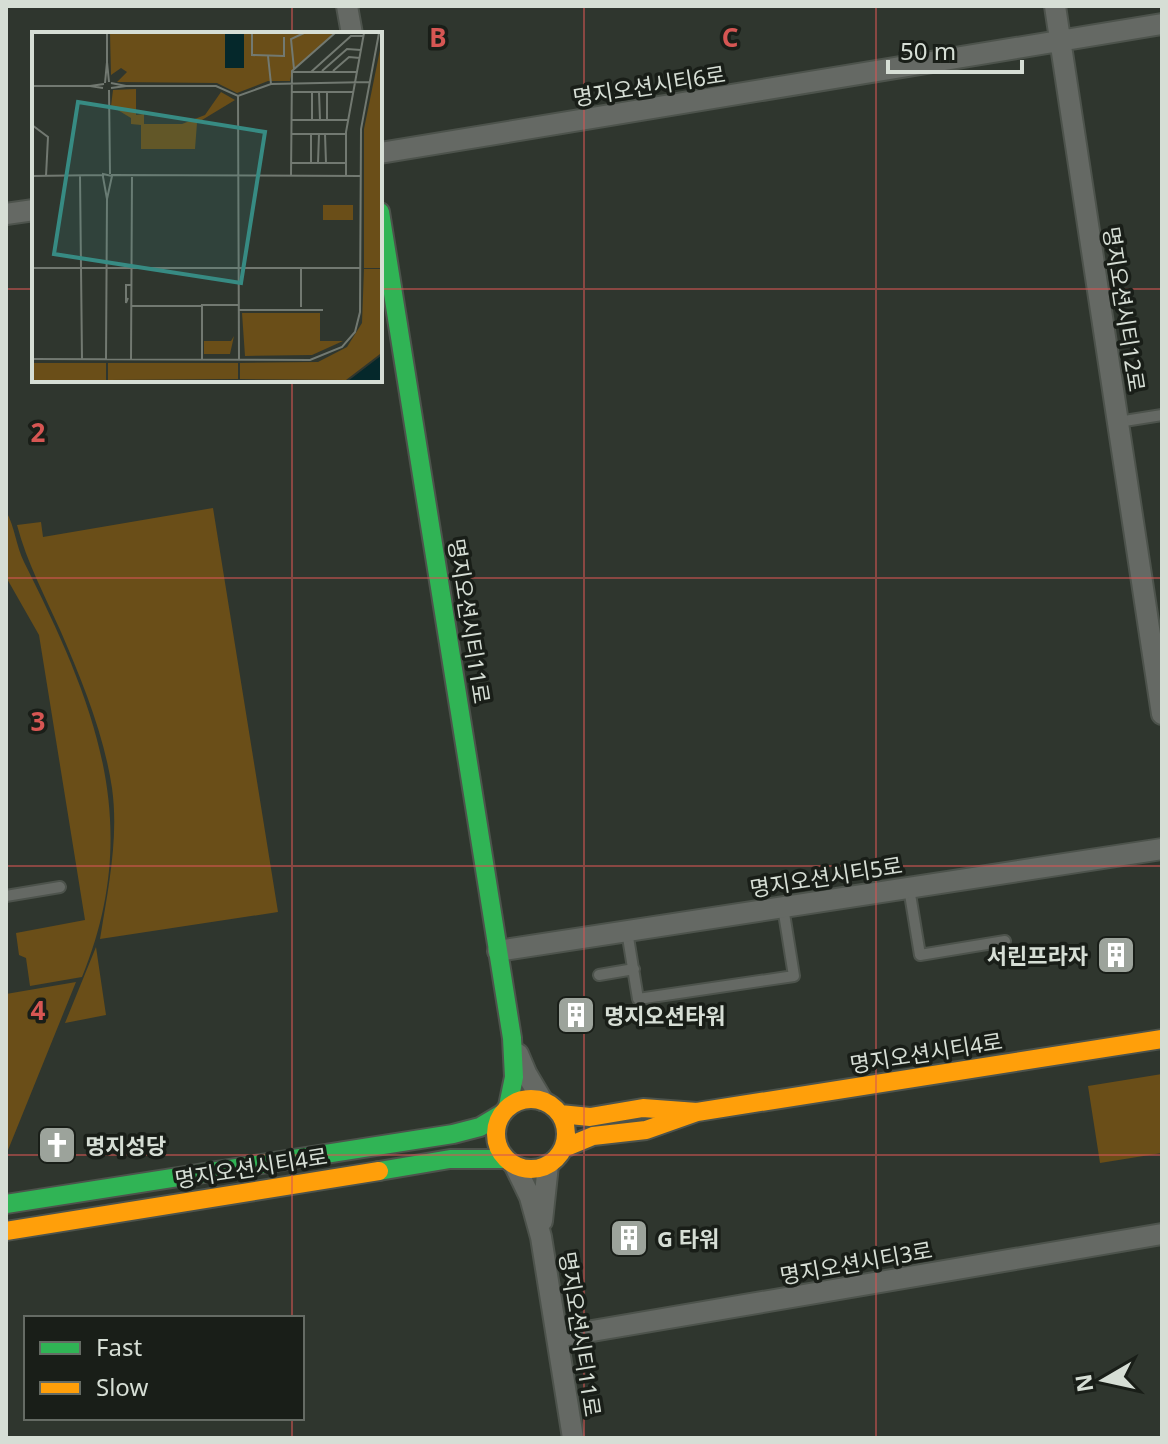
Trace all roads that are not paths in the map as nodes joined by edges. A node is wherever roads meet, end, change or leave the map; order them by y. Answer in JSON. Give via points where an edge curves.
{"nodes":[{"id":1,"x":347,"y":6,"type":"edge"},
{"id":2,"x":1055,"y":6,"type":"edge"},
{"id":3,"x":1162,"y":24,"type":"edge"},
{"id":4,"x":352,"y":32,"type":"edge"},
{"id":5,"x":1060,"y":41,"type":"junction"},
{"id":6,"x":382,"y":153,"type":"edge"},
{"id":7,"x":32,"y":210,"type":"edge"},
{"id":8,"x":6,"y":214,"type":"edge"},
{"id":9,"x":382,"y":236,"type":"edge"},
{"id":10,"x":388,"y":308,"type":"edge"},
{"id":11,"x":1162,"y":415,"type":"edge"},
{"id":12,"x":1118,"y":422,"type":"junction"},
{"id":13,"x":1162,"y":714,"type":"edge"},
{"id":14,"x":1162,"y":849,"type":"edge"},
{"id":15,"x":60,"y":887,"type":"dead end"},
{"id":16,"x":909,"y":888,"type":"junction"},
{"id":17,"x":6,"y":896,"type":"edge"},
{"id":18,"x":783,"y":907,"type":"junction"},
{"id":19,"x":627,"y":931,"type":"junction"},
{"id":20,"x":1005,"y":941,"type":"dead end"},
{"id":21,"x":498,"y":951,"type":"junction"},
{"id":22,"x":634,"y":969,"type":"junction"},
{"id":23,"x":599,"y":975,"type":"dead end"},
{"id":24,"x":512,"y":1038,"type":"junction"},
{"id":25,"x":1162,"y":1039,"type":"edge"},
{"id":26,"x":542,"y":1100,"type":"junction"},
{"id":27,"x":504,"y":1110,"type":"junction"},
{"id":28,"x":697,"y":1112,"type":"junction"},
{"id":29,"x":560,"y":1114,"type":"junction"},
{"id":30,"x":564,"y":1148,"type":"junction"},
{"id":31,"x":510,"y":1162,"type":"junction"},
{"id":32,"x":548,"y":1165,"type":"junction"},
{"id":33,"x":6,"y":1204,"type":"edge"},
{"id":34,"x":6,"y":1231,"type":"edge"},
{"id":35,"x":1162,"y":1234,"type":"edge"},
{"id":36,"x":541,"y":1237,"type":"junction"},
{"id":37,"x":557,"y":1337,"type":"junction"},
{"id":38,"x":573,"y":1438,"type":"edge"}],
"edges":[{"from":1,"to":4,"type":"street"},
{"from":2,"to":5,"type":"street","name":"명지오션시티12로"},
{"from":3,"to":5,"type":"street","name":"명지오션시티6로"},
{"from":5,"to":6,"type":"street","name":"명지오션시티6로"},
{"from":5,"to":12,"type":"street","name":"명지오션시티12로"},
{"from":7,"to":8,"type":"street"},
{"from":9,"to":10,"type":"main road","name":"명지오션시티11로"},
{"from":10,"to":21,"type":"main road","name":"명지오션시티11로"},
{"from":11,"to":12,"type":"lane"},
{"from":12,"to":13,"type":"street","name":"명지오션시티12로"},
{"from":14,"to":16,"type":"street","name":"명지오션시티5로"},
{"from":15,"to":17,"type":"lane"},
{"from":16,"to":18,"type":"street","name":"명지오션시티5로"},
{"from":16,"to":20,"type":"lane","via":[[920,955]]},
{"from":18,"to":19,"type":"street","name":"명지오션시티5로"},
{"from":18,"to":22,"type":"lane","via":[[794,976],[638,999]]},
{"from":19,"to":21,"type":"street","name":"명지오션시티5로"},
{"from":19,"to":22,"type":"lane"},
{"from":21,"to":24,"type":"main road","name":"명지오션시티11로"},
{"from":22,"to":23,"type":"lane"},
{"from":24,"to":26,"type":"street"},
{"from":24,"to":27,"type":"main road","name":"명지오션시티11로","via":[[514,1077]]},
{"from":25,"to":28,"type":"main road","name":"명지오션시티4로"},
{"from":26,"to":27,"type":"main road","via":[[518,1100]]},
{"from":26,"to":29,"type":"main road"},
{"from":27,"to":31,"type":"main road","via":[[495,1138]]},
{"from":27,"to":33,"type":"main road","name":"명지오션시티4로","via":[[480,1127],[453,1134]]},
{"from":28,"to":29,"type":"main road","via":[[643,1108],[590,1117]]},
{"from":28,"to":30,"type":"main road","via":[[646,1130],[593,1136]]},
{"from":29,"to":30,"type":"main road"},
{"from":30,"to":32,"type":"main road"},
{"from":31,"to":32,"type":"main road","via":[[538,1169]]},
{"from":31,"to":34,"type":"main road","name":"명지오션시티4로","via":[[450,1159]]},
{"from":31,"to":36,"type":"street","via":[[530,1197]]},
{"from":32,"to":36,"type":"street"},
{"from":35,"to":37,"type":"street","name":"명지오션시티3로"},
{"from":36,"to":37,"type":"street","name":"명지오션시티11로"},
{"from":37,"to":38,"type":"street","name":"명지오션시티11로"}]}
